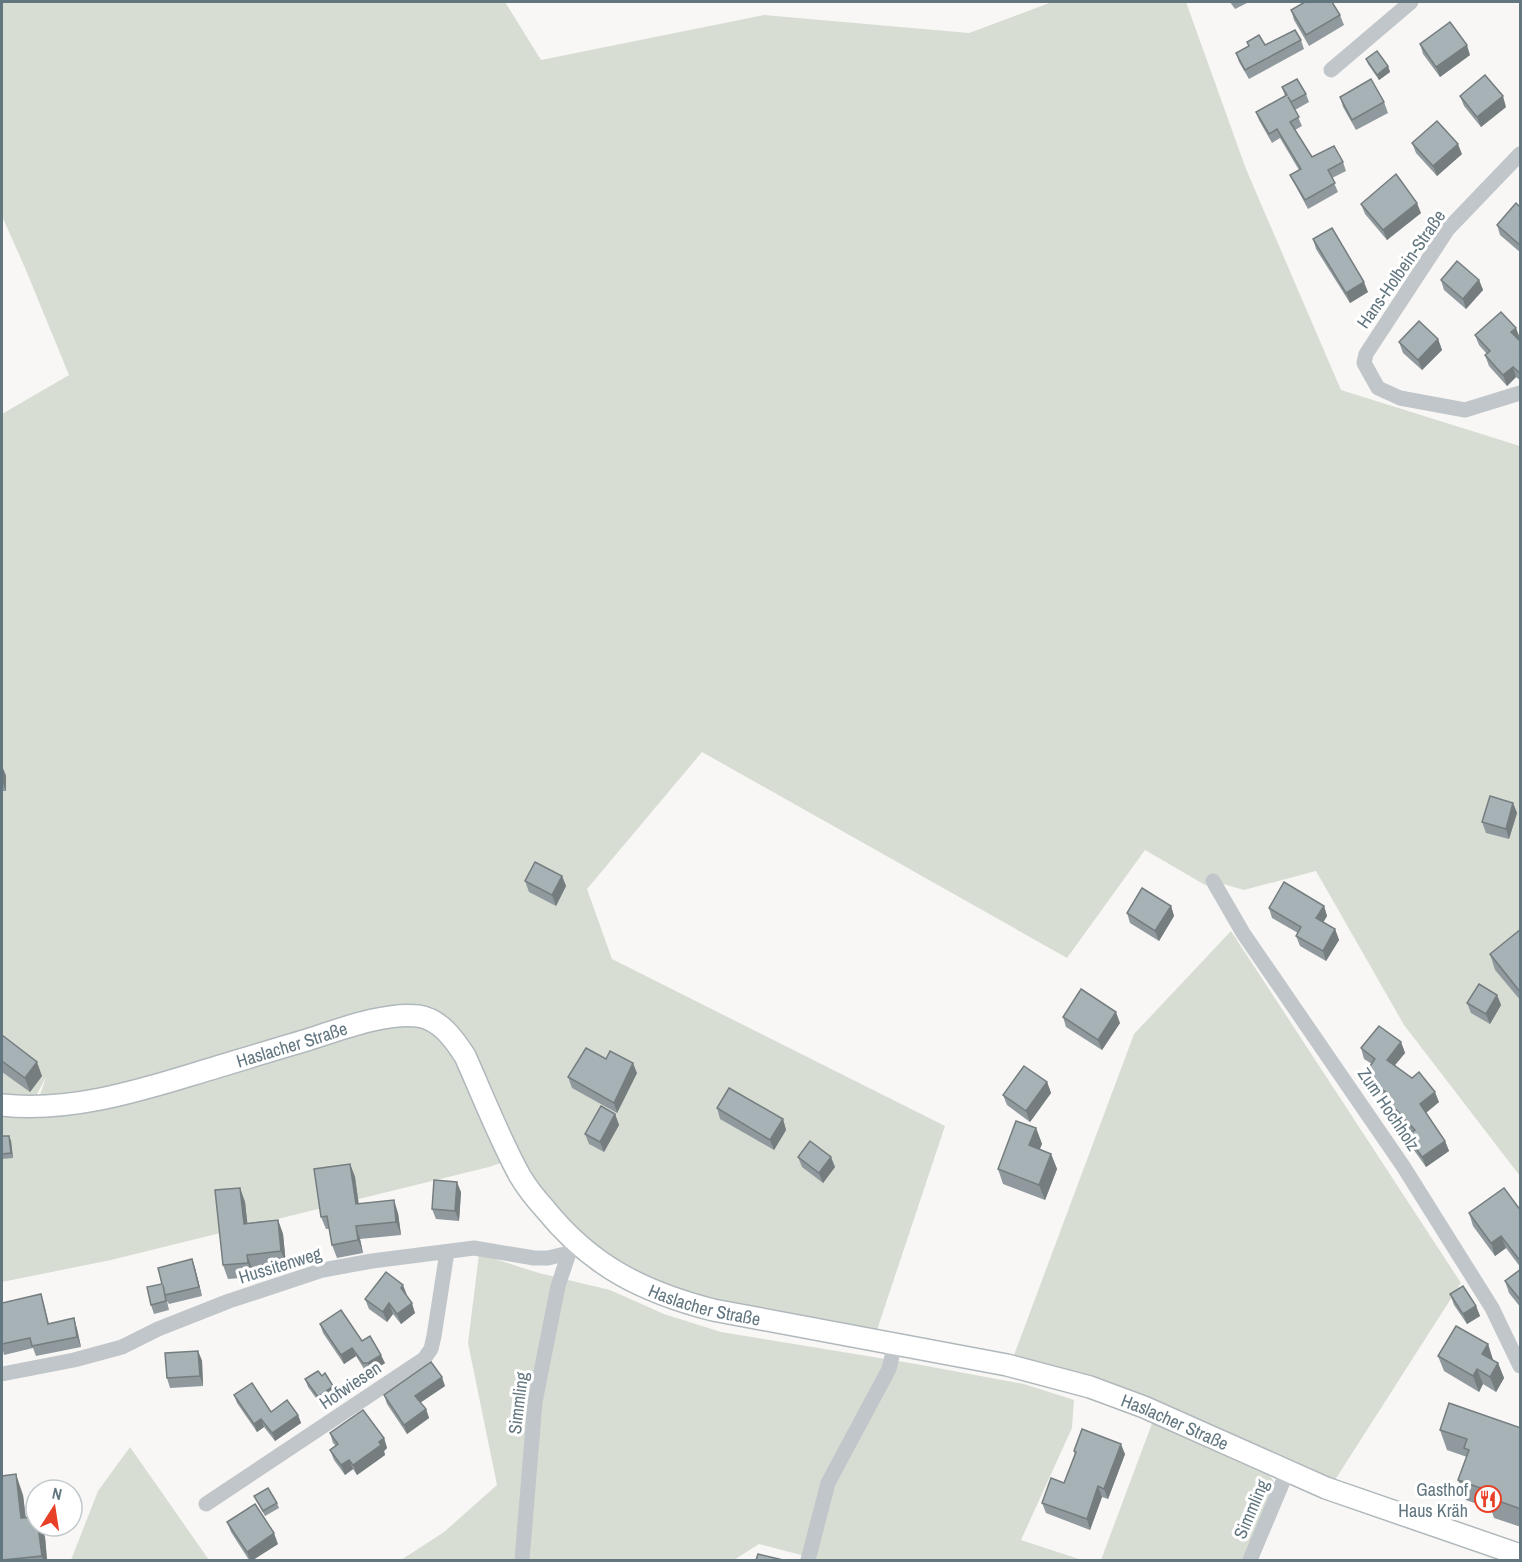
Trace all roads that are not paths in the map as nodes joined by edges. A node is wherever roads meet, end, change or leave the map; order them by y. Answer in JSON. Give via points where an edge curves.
{"nodes":[{"id":1,"x":1411,"y":2,"type":"edge"},
{"id":2,"x":1331,"y":70,"type":"dead end"},
{"id":3,"x":1521,"y":154,"type":"edge"},
{"id":4,"x":1521,"y":393,"type":"edge"},
{"id":5,"x":1213,"y":881,"type":"dead end"},
{"id":6,"x":2,"y":1106,"type":"edge"},
{"id":7,"x":573,"y":1249,"type":"junction"},
{"id":8,"x":447,"y":1252,"type":"junction"},
{"id":9,"x":895,"y":1343,"type":"junction"},
{"id":10,"x":1521,"y":1366,"type":"edge"},
{"id":11,"x":2,"y":1374,"type":"edge"},
{"id":12,"x":1287,"y":1472,"type":"junction"},
{"id":13,"x":206,"y":1504,"type":"dead end"},
{"id":14,"x":1521,"y":1555,"type":"edge"},
{"id":15,"x":522,"y":1560,"type":"edge"},
{"id":16,"x":808,"y":1560,"type":"edge"},
{"id":17,"x":1250,"y":1560,"type":"edge"}],
"edges":[{"from":1,"to":2,"type":"street"},
{"from":3,"to":4,"type":"street","name":"Hans-Holbein-Straße","via":[[1448,230],[1366,354],[1364,363],[1378,388],[1400,398],[1465,410]]},
{"from":5,"to":10,"type":"street","name":"Zum Hochholz","via":[[1243,933],[1418,1190],[1492,1308]]},
{"from":6,"to":7,"type":"street","name":"Haslacher Straße","via":[[51,1106],[136,1092],[372,1020],[419,1016],[447,1030],[455,1039],[521,1178]]},
{"from":7,"to":8,"type":"street","name":"Hussitenweg","via":[[548,1258],[474,1248]]},
{"from":7,"to":9,"type":"street","name":"Haslacher Straße","via":[[674,1299],[713,1310]]},
{"from":7,"to":15,"type":"street","name":"Simmling","via":[[558,1286],[535,1402]]},
{"from":8,"to":11,"type":"street","name":"Hussitenweg","via":[[323,1270],[229,1301],[122,1347]]},
{"from":8,"to":13,"type":"street","name":"Hofwiesen","via":[[434,1336],[424,1359]]},
{"from":9,"to":12,"type":"street","name":"Haslacher Straße","via":[[1054,1377],[1118,1396]]},
{"from":9,"to":16,"type":"street","via":[[889,1369],[828,1484]]},
{"from":12,"to":14,"type":"street","name":"Haslacher Straße"},
{"from":12,"to":17,"type":"street","name":"Simmling"}]}
